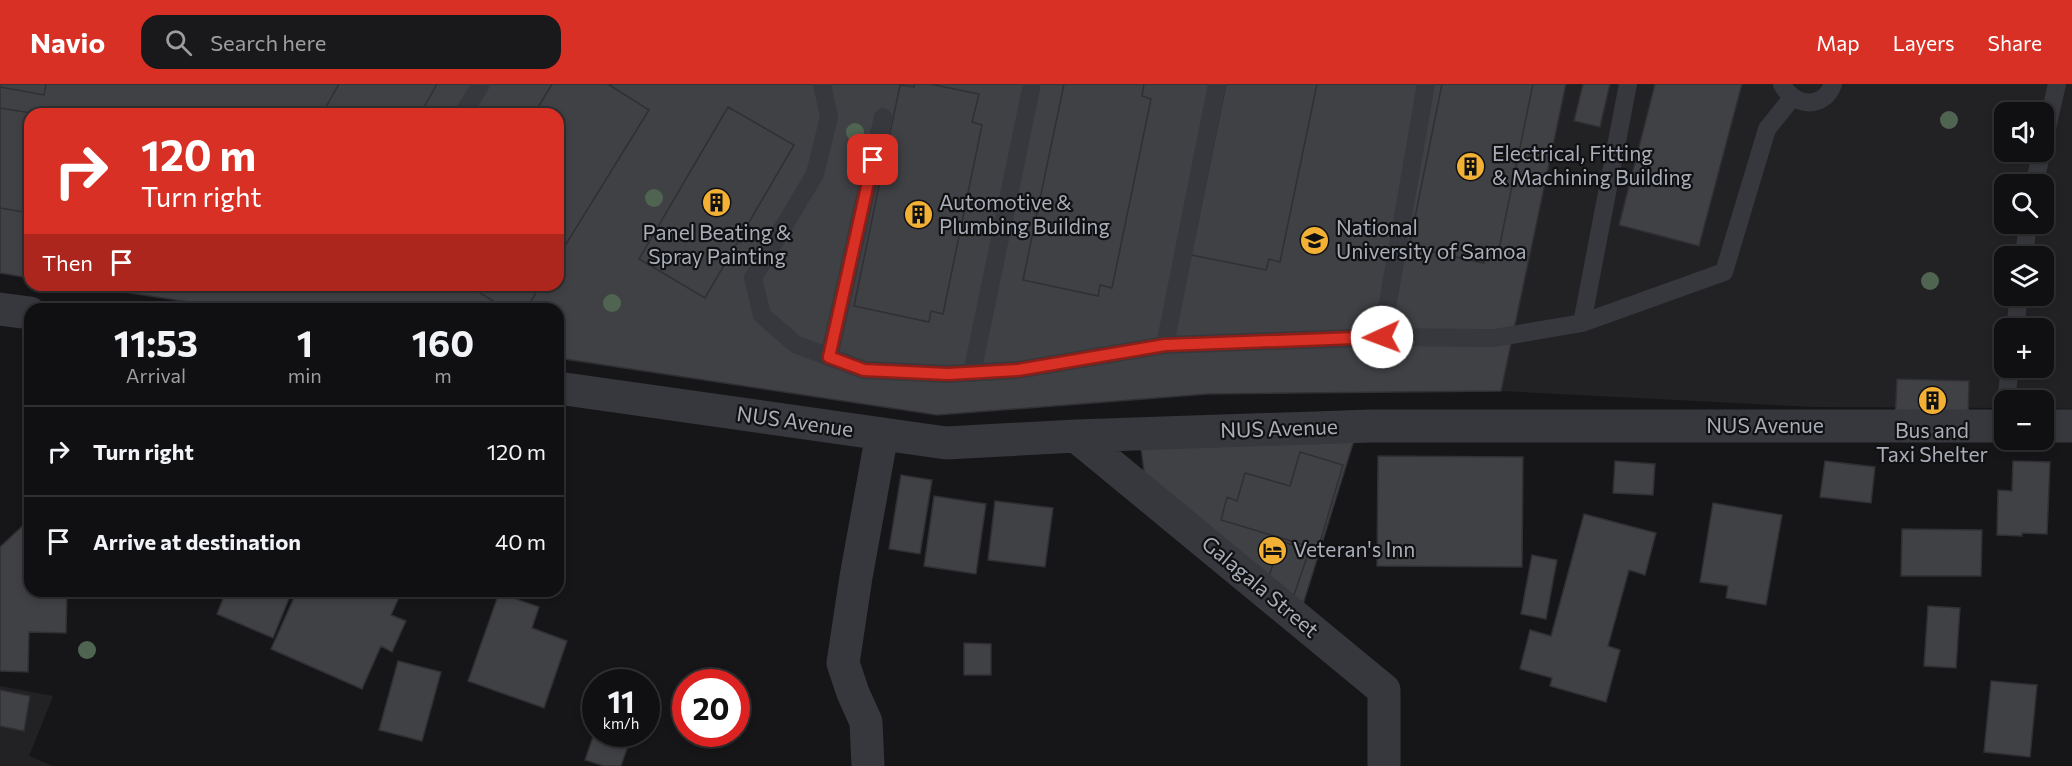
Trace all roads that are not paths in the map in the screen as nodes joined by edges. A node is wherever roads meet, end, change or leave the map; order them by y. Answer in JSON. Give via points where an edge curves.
{"nodes":[{"id":1,"x":481,"y":84,"type":"edge"},
{"id":2,"x":822,"y":84,"type":"edge"},
{"id":3,"x":1217,"y":84,"type":"edge"},
{"id":4,"x":1426,"y":84,"type":"edge"},
{"id":5,"x":1628,"y":84,"type":"edge"},
{"id":6,"x":1833,"y":84,"type":"edge"},
{"id":7,"x":2057,"y":84,"type":"edge"},
{"id":8,"x":1031,"y":88,"type":"dead end"},
{"id":9,"x":1787,"y":91,"type":"edge"},
{"id":10,"x":2053,"y":102,"type":"edge"},
{"id":11,"x":467,"y":108,"type":"edge"},
{"id":12,"x":883,"y":117,"type":"dead end"},
{"id":13,"x":0,"y":309,"type":"edge"},
{"id":14,"x":24,"y":312,"type":"edge"},
{"id":15,"x":1582,"y":323,"type":"junction"},
{"id":16,"x":1382,"y":337,"type":"junction"},
{"id":17,"x":1165,"y":345,"type":"junction"},
{"id":18,"x":829,"y":357,"type":"junction"},
{"id":19,"x":972,"y":373,"type":"junction"},
{"id":20,"x":564,"y":389,"type":"edge"},
{"id":21,"x":1994,"y":417,"type":"edge"},
{"id":22,"x":2054,"y":426,"type":"edge"},
{"id":23,"x":2072,"y":426,"type":"edge"},
{"id":24,"x":882,"y":434,"type":"junction"},
{"id":25,"x":1076,"y":436,"type":"junction"},
{"id":26,"x":868,"y":766,"type":"edge"},
{"id":27,"x":1384,"y":766,"type":"edge"}],
"edges":[{"from":1,"to":11,"type":"lane"},
{"from":2,"to":18,"type":"lane","via":[[829,117],[815,174],[753,278],[762,315],[795,344]]},
{"from":3,"to":17,"type":"lane"},
{"from":4,"to":16,"type":"lane"},
{"from":5,"to":15,"type":"lane"},
{"from":6,"to":9,"type":"lane","via":[[1817,102],[1800,102]]},
{"from":7,"to":10,"type":"lane"},
{"from":8,"to":19,"type":"lane"},
{"from":9,"to":15,"type":"lane","via":[[1767,129],[1724,272]]},
{"from":12,"to":18,"type":"lane"},
{"from":13,"to":14,"type":"street"},
{"from":15,"to":16,"type":"lane","via":[[1494,338]]},
{"from":16,"to":17,"type":"lane"},
{"from":17,"to":19,"type":"lane","via":[[1018,370]]},
{"from":18,"to":19,"type":"lane","via":[[864,370]]},
{"from":20,"to":24,"type":"street","name":"NUS Avenue"},
{"from":21,"to":25,"type":"street","name":"NUS Avenue","via":[[1371,426]]},
{"from":22,"to":23,"type":"street"},
{"from":24,"to":25,"type":"street","name":"NUS Avenue","via":[[946,443]]},
{"from":24,"to":26,"type":"street","via":[[843,663],[866,722]]},
{"from":25,"to":27,"type":"street","name":"Galagala Street","via":[[1384,690]]}]}
